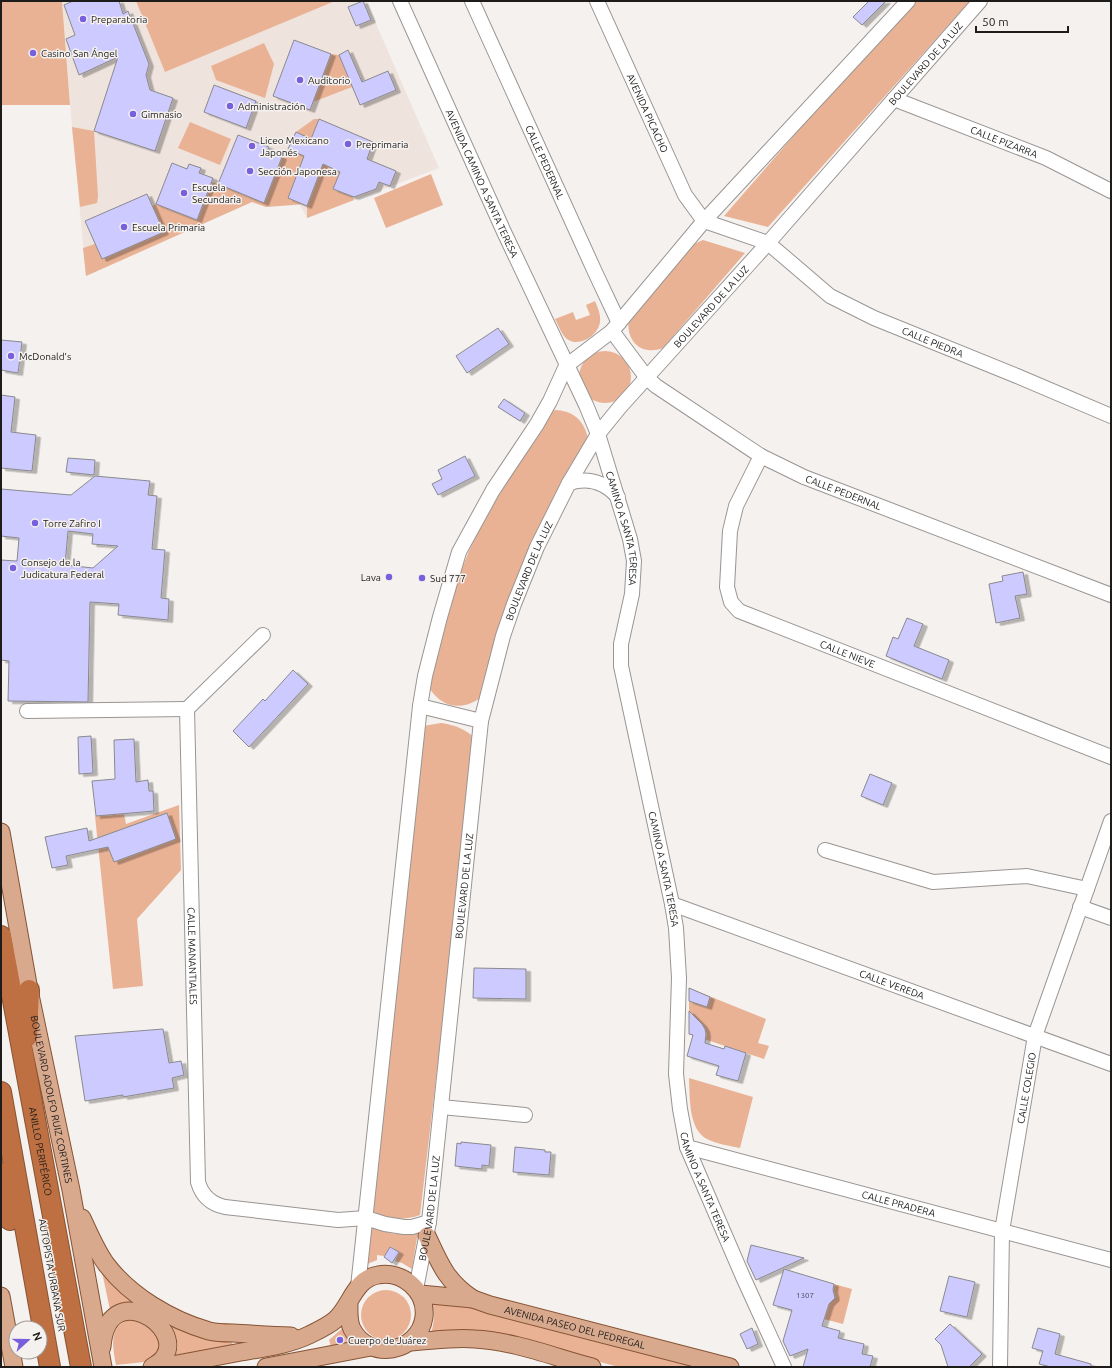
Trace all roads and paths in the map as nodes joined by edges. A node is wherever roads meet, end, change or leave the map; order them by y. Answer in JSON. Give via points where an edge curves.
{"nodes":[{"id":1,"x":400,"y":1,"type":"edge"},
{"id":2,"x":472,"y":1,"type":"edge"},
{"id":3,"x":597,"y":1,"type":"edge"},
{"id":4,"x":908,"y":1,"type":"edge"},
{"id":5,"x":980,"y":1,"type":"edge"},
{"id":6,"x":894,"y":99,"type":"junction"},
{"id":7,"x":1111,"y":191,"type":"edge"},
{"id":8,"x":704,"y":221,"type":"junction"},
{"id":9,"x":768,"y":243,"type":"junction"},
{"id":10,"x":616,"y":327,"type":"junction"},
{"id":11,"x":566,"y":366,"type":"junction"},
{"id":12,"x":647,"y":378,"type":"junction"},
{"id":13,"x":1111,"y":416,"type":"edge"},
{"id":14,"x":598,"y":434,"type":"junction"},
{"id":15,"x":761,"y":456,"type":"junction"},
{"id":16,"x":568,"y":483,"type":"junction"},
{"id":17,"x":618,"y":498,"type":"junction"},
{"id":18,"x":1111,"y":595,"type":"edge"},
{"id":19,"x":263,"y":635,"type":"dead end"},
{"id":20,"x":420,"y":706,"type":"junction"},
{"id":21,"x":187,"y":709,"type":"junction"},
{"id":22,"x":27,"y":710,"type":"dead end"},
{"id":23,"x":481,"y":720,"type":"junction"},
{"id":24,"x":1111,"y":757,"type":"edge"},
{"id":25,"x":1111,"y":821,"type":"edge"},
{"id":26,"x":1,"y":832,"type":"edge"},
{"id":27,"x":825,"y":850,"type":"dead end"},
{"id":28,"x":1087,"y":889,"type":"junction"},
{"id":29,"x":672,"y":904,"type":"junction"},
{"id":30,"x":1080,"y":907,"type":"junction"},
{"id":31,"x":1111,"y":918,"type":"edge"},
{"id":32,"x":1,"y":936,"type":"edge"},
{"id":33,"x":29,"y":990,"type":"junction"},
{"id":34,"x":1,"y":994,"type":"edge"},
{"id":35,"x":1035,"y":1036,"type":"junction"},
{"id":36,"x":1111,"y":1064,"type":"edge"},
{"id":37,"x":26,"y":1075,"type":"junction"},
{"id":38,"x":1,"y":1092,"type":"edge"},
{"id":39,"x":441,"y":1107,"type":"junction"},
{"id":40,"x":524,"y":1114,"type":"dead end"},
{"id":41,"x":687,"y":1147,"type":"junction"},
{"id":42,"x":1,"y":1173,"type":"edge"},
{"id":43,"x":70,"y":1190,"type":"junction"},
{"id":44,"x":366,"y":1218,"type":"junction"},
{"id":45,"x":428,"y":1229,"type":"junction"},
{"id":46,"x":1002,"y":1231,"type":"junction"},
{"id":47,"x":1111,"y":1260,"type":"edge"},
{"id":48,"x":358,"y":1287,"type":"junction"},
{"id":49,"x":418,"y":1291,"type":"junction"},
{"id":50,"x":1,"y":1296,"type":"edge"},
{"id":51,"x":473,"y":1299,"type":"junction"},
{"id":52,"x":349,"y":1302,"type":"junction"},
{"id":53,"x":29,"y":1320,"type":"edge"},
{"id":54,"x":308,"y":1336,"type":"junction"},
{"id":55,"x":410,"y":1342,"type":"junction"},
{"id":56,"x":371,"y":1347,"type":"junction"},
{"id":57,"x":293,"y":1364,"type":"edge"},
{"id":58,"x":103,"y":1365,"type":"edge"},
{"id":59,"x":14,"y":1367,"type":"edge"},
{"id":60,"x":50,"y":1367,"type":"edge"},
{"id":61,"x":68,"y":1367,"type":"edge"},
{"id":62,"x":81,"y":1367,"type":"edge"},
{"id":63,"x":152,"y":1367,"type":"edge"},
{"id":64,"x":160,"y":1367,"type":"edge"},
{"id":65,"x":266,"y":1367,"type":"edge"},
{"id":66,"x":592,"y":1367,"type":"edge"},
{"id":67,"x":730,"y":1367,"type":"edge"},
{"id":68,"x":784,"y":1367,"type":"edge"},
{"id":69,"x":1000,"y":1367,"type":"edge"}],
"edges":[{"from":1,"to":11,"type":"street","name":"AVENIDA CAMINO A SANTA TERESA"},
{"from":2,"to":10,"type":"street","name":"CALLE PEDERNAL","via":[[588,258]]},
{"from":3,"to":8,"type":"street","name":"AVENIDA PICACHO","via":[[685,195]]},
{"from":4,"to":8,"type":"street"},
{"from":5,"to":6,"type":"street","name":"BOULEVARD DE LA LUZ"},
{"from":6,"to":7,"type":"street","name":"CALLE PIZARRA","via":[[1046,158]]},
{"from":6,"to":9,"type":"street","name":"BOULEVARD DE LA LUZ"},
{"from":8,"to":9,"type":"street"},
{"from":8,"to":10,"type":"street"},
{"from":9,"to":12,"type":"street","name":"BOULEVARD DE LA LUZ"},
{"from":9,"to":13,"type":"street","name":"CALLE PIEDRA","via":[[830,296],[874,318]]},
{"from":10,"to":11,"type":"street"},
{"from":10,"to":12,"type":"street","name":"CALLE PEDERNAL"},
{"from":11,"to":14,"type":"street","name":"CAMINO A SANTA TERESA"},
{"from":11,"to":20,"type":"street","via":[[537,424],[493,490],[460,552],[440,617]]},
{"from":12,"to":14,"type":"street","name":"BOULEVARD DE LA LUZ"},
{"from":12,"to":15,"type":"street","name":"CALLE PEDERNAL"},
{"from":14,"to":16,"type":"street","name":"BOULEVARD DE LA LUZ"},
{"from":14,"to":17,"type":"street","name":"CAMINO A SANTA TERESA"},
{"from":15,"to":18,"type":"street","name":"CALLE PEDERNAL","via":[[804,477]]},
{"from":15,"to":24,"type":"street","name":"CALLE NIEVE","via":[[736,506],[730,531],[727,587],[731,602],[739,611]]},
{"from":16,"to":17,"type":"street","via":[[583,480],[598,482]]},
{"from":16,"to":23,"type":"street","name":"BOULEVARD DE LA LUZ","via":[[537,547],[514,604]]},
{"from":17,"to":29,"type":"street","name":"CAMINO A SANTA TERESA","via":[[633,550],[634,573],[621,644],[622,666]]},
{"from":19,"to":21,"type":"street"},
{"from":20,"to":23,"type":"street"},
{"from":20,"to":44,"type":"street"},
{"from":21,"to":22,"type":"street"},
{"from":21,"to":44,"type":"street","name":"CALLE MANANTIALES","via":[[200,1188],[212,1203],[224,1207],[338,1220]]},
{"from":23,"to":39,"type":"street","name":"BOULEVARD DE LA LUZ"},
{"from":25,"to":28,"type":"street","name":"CALLE COLEGIO"},
{"from":26,"to":33,"type":"main road","name":"BOULEVARD ADOLFO RUIZ CORTINES"},
{"from":27,"to":28,"type":"street","via":[[933,882],[1027,876]]},
{"from":28,"to":30,"type":"street","name":"CALLE COLEGIO"},
{"from":29,"to":35,"type":"street","name":"CALLE VEREDA"},
{"from":29,"to":41,"type":"street","name":"CAMINO A SANTA TERESA","via":[[676,928],[678,978],[676,1074]]},
{"from":30,"to":31,"type":"street"},
{"from":30,"to":35,"type":"street","name":"CALLE COLEGIO"},
{"from":32,"to":37,"type":"highway","name":"ANILLO PERIFÉRICO"},
{"from":33,"to":37,"type":"highway"},
{"from":33,"to":43,"type":"main road","name":"BOULEVARD ADOLFO RUIZ CORTINES"},
{"from":34,"to":61,"type":"highway","name":"AUTOPISTA URBANA SUR"},
{"from":35,"to":36,"type":"street","name":"CALLE VEREDA"},
{"from":35,"to":46,"type":"street","name":"CALLE COLEGIO"},
{"from":37,"to":62,"type":"highway","name":"ANILLO PERIFÉRICO"},
{"from":38,"to":60,"type":"highway","name":"AUTOPISTA URBANA SUR"},
{"from":39,"to":40,"type":"street"},
{"from":39,"to":45,"type":"street","name":"BOULEVARD DE LA LUZ"},
{"from":41,"to":46,"type":"street","name":"CALLE PRADERA"},
{"from":41,"to":68,"type":"street","name":"CAMINO A SANTA TERESA","via":[[742,1277]]},
{"from":42,"to":53,"type":"highway"},
{"from":43,"to":54,"type":"main road","via":[[91,1238],[106,1263],[122,1282],[170,1316],[210,1332]]},
{"from":43,"to":58,"type":"main road","name":"BOULEVARD ADOLFO RUIZ CORTINES"},
{"from":44,"to":45,"type":"street","via":[[404,1227],[421,1225]]},
{"from":44,"to":48,"type":"street"},
{"from":45,"to":49,"type":"street","name":"BOULEVARD DE LA LUZ"},
{"from":45,"to":51,"type":"main road","via":[[443,1269],[450,1280]]},
{"from":46,"to":47,"type":"street","name":"CALLE PRADERA"},
{"from":46,"to":69,"type":"street","name":"CALLE COLEGIO"},
{"from":48,"to":49,"type":"main road","via":[[376,1275],[388,1274],[409,1281]]},
{"from":48,"to":52,"type":"main road"},
{"from":49,"to":51,"type":"main road","name":"AVENIDA PASEO DEL PEDREGAL"},
{"from":49,"to":55,"type":"main road","via":[[424,1305],[424,1316],[422,1326]]},
{"from":50,"to":59,"type":"main road"},
{"from":51,"to":67,"type":"main road","name":"AVENIDA PASEO DEL PEDREGAL"},
{"from":52,"to":54,"type":"main road","via":[[335,1320]]},
{"from":52,"to":56,"type":"main road","via":[[348,1316],[352,1329],[360,1340]]},
{"from":54,"to":64,"type":"main road","via":[[272,1347]]},
{"from":55,"to":56,"type":"main road","via":[[391,1350]]},
{"from":55,"to":66,"type":"main road","via":[[489,1340]]},
{"from":56,"to":57,"type":"main road"},
{"from":57,"to":65,"type":"main road"},
{"from":58,"to":63,"type":"main road","via":[[102,1344],[107,1325],[117,1314],[130,1311],[149,1317],[164,1332],[164,1357]]}]}
